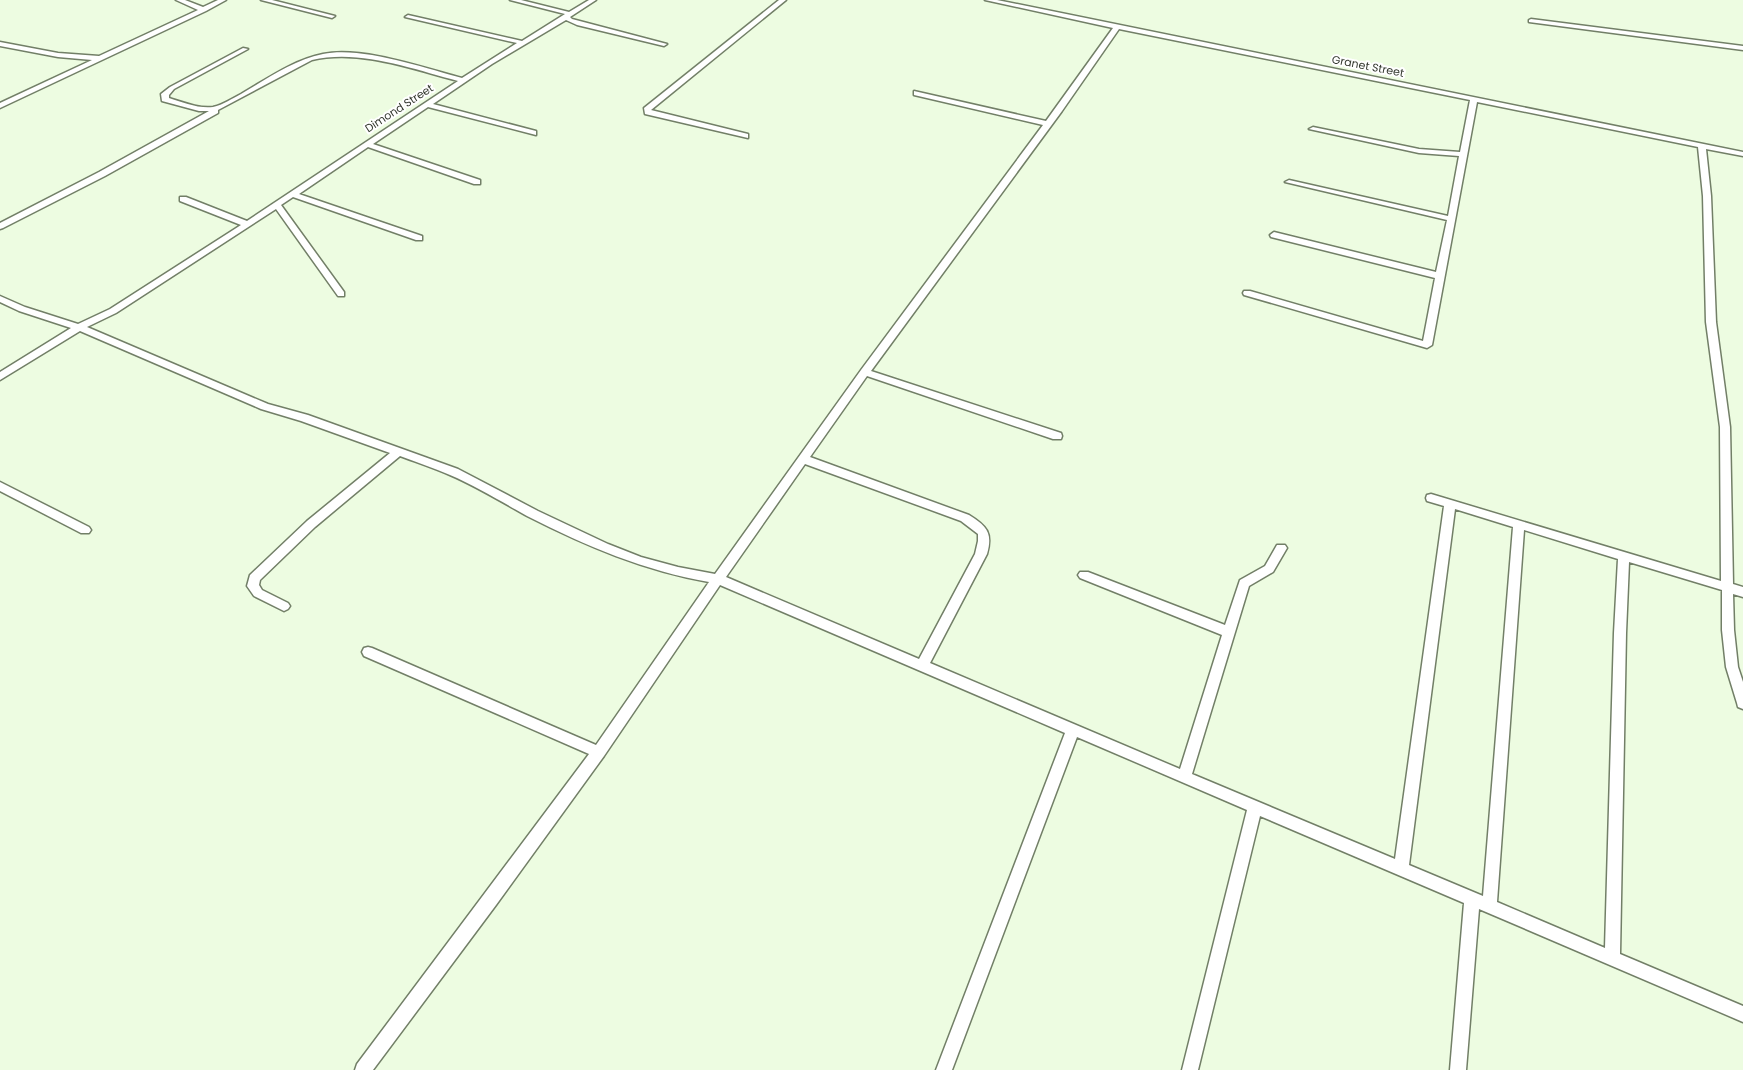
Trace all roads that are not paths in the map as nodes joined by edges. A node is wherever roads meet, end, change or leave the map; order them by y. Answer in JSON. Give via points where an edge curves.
{"nodes":[{"id":1,"x":179,"y":0,"type":"edge"},
{"id":2,"x":223,"y":0,"type":"edge"},
{"id":3,"x":264,"y":0,"type":"edge"},
{"id":4,"x":513,"y":0,"type":"edge"},
{"id":5,"x":592,"y":0,"type":"edge"},
{"id":6,"x":783,"y":0,"type":"edge"},
{"id":7,"x":988,"y":0,"type":"edge"},
{"id":8,"x":204,"y":10,"type":"junction"},
{"id":9,"x":569,"y":15,"type":"junction"},
{"id":10,"x":332,"y":16,"type":"dead end"},
{"id":11,"x":408,"y":17,"type":"dead end"},
{"id":12,"x":1531,"y":21,"type":"dead end"},
{"id":13,"x":1117,"y":27,"type":"junction"},
{"id":14,"x":524,"y":43,"type":"junction"},
{"id":15,"x":0,"y":44,"type":"edge"},
{"id":16,"x":664,"y":44,"type":"dead end"},
{"id":17,"x":1743,"y":48,"type":"edge"},
{"id":18,"x":245,"y":49,"type":"dead end"},
{"id":19,"x":100,"y":58,"type":"junction"},
{"id":20,"x":464,"y":81,"type":"junction"},
{"id":21,"x":917,"y":93,"type":"dead end"},
{"id":22,"x":1474,"y":99,"type":"junction"},
{"id":23,"x":428,"y":105,"type":"junction"},
{"id":24,"x":0,"y":106,"type":"edge"},
{"id":25,"x":223,"y":106,"type":"junction"},
{"id":26,"x":1048,"y":124,"type":"junction"},
{"id":27,"x":1313,"y":129,"type":"dead end"},
{"id":28,"x":533,"y":133,"type":"dead end"},
{"id":29,"x":745,"y":136,"type":"dead end"},
{"id":30,"x":366,"y":144,"type":"junction"},
{"id":31,"x":1702,"y":146,"type":"junction"},
{"id":32,"x":1463,"y":154,"type":"junction"},
{"id":33,"x":1743,"y":154,"type":"edge"},
{"id":34,"x":477,"y":182,"type":"dead end"},
{"id":35,"x":1289,"y":182,"type":"dead end"},
{"id":36,"x":292,"y":194,"type":"junction"},
{"id":37,"x":183,"y":199,"type":"dead end"},
{"id":38,"x":276,"y":204,"type":"junction"},
{"id":39,"x":1451,"y":219,"type":"junction"},
{"id":40,"x":247,"y":224,"type":"junction"},
{"id":41,"x":0,"y":226,"type":"edge"},
{"id":42,"x":1274,"y":235,"type":"dead end"},
{"id":43,"x":419,"y":238,"type":"dead end"},
{"id":44,"x":1440,"y":276,"type":"junction"},
{"id":45,"x":1247,"y":293,"type":"dead end"},
{"id":46,"x":341,"y":294,"type":"dead end"},
{"id":47,"x":0,"y":299,"type":"edge"},
{"id":48,"x":79,"y":327,"type":"junction"},
{"id":49,"x":864,"y":372,"type":"junction"},
{"id":50,"x":0,"y":377,"type":"edge"},
{"id":51,"x":1058,"y":436,"type":"dead end"},
{"id":52,"x":398,"y":452,"type":"junction"},
{"id":53,"x":803,"y":459,"type":"junction"},
{"id":54,"x":0,"y":486,"type":"edge"},
{"id":55,"x":1431,"y":498,"type":"dead end"},
{"id":56,"x":1450,"y":504,"type":"junction"},
{"id":57,"x":1519,"y":524,"type":"junction"},
{"id":58,"x":85,"y":530,"type":"dead end"},
{"id":59,"x":1281,"y":548,"type":"dead end"},
{"id":60,"x":1624,"y":556,"type":"junction"},
{"id":61,"x":1084,"y":575,"type":"dead end"},
{"id":62,"x":718,"y":579,"type":"junction"},
{"id":63,"x":1726,"y":586,"type":"junction"},
{"id":64,"x":1743,"y":592,"type":"edge"},
{"id":65,"x":284,"y":606,"type":"dead end"},
{"id":66,"x":1229,"y":632,"type":"junction"},
{"id":67,"x":368,"y":652,"type":"dead end"},
{"id":68,"x":922,"y":666,"type":"junction"},
{"id":69,"x":1743,"y":703,"type":"edge"},
{"id":70,"x":1073,"y":730,"type":"junction"},
{"id":71,"x":599,"y":752,"type":"junction"},
{"id":72,"x":1184,"y":777,"type":"junction"},
{"id":73,"x":1255,"y":807,"type":"junction"},
{"id":74,"x":1401,"y":869,"type":"junction"},
{"id":75,"x":1472,"y":900,"type":"junction"},
{"id":76,"x":1489,"y":907,"type":"junction"},
{"id":77,"x":1612,"y":959,"type":"junction"},
{"id":78,"x":1743,"y":1014,"type":"edge"},
{"id":79,"x":363,"y":1070,"type":"edge"},
{"id":80,"x":944,"y":1070,"type":"edge"},
{"id":81,"x":1190,"y":1070,"type":"edge"},
{"id":82,"x":1458,"y":1070,"type":"edge"}],
"edges":[{"from":1,"to":8,"type":"street"},
{"from":2,"to":8,"type":"street"},
{"from":3,"to":10,"type":"street"},
{"from":4,"to":9,"type":"street"},
{"from":5,"to":9,"type":"street","name":"Dimond Street"},
{"from":6,"to":29,"type":"street","via":[[647,110]]},
{"from":7,"to":13,"type":"street","name":"Granet Street"},
{"from":8,"to":19,"type":"street"},
{"from":9,"to":14,"type":"street","name":"Dimond Street"},
{"from":9,"to":16,"type":"street","via":[[569,20],[579,24]]},
{"from":11,"to":14,"type":"street"},
{"from":12,"to":17,"type":"street"},
{"from":13,"to":22,"type":"street","name":"Granet Street"},
{"from":13,"to":26,"type":"street"},
{"from":14,"to":20,"type":"street","name":"Dimond Street"},
{"from":15,"to":19,"type":"street","via":[[58,55]]},
{"from":18,"to":25,"type":"street","via":[[164,94],[165,99],[199,109]]},
{"from":19,"to":24,"type":"street"},
{"from":20,"to":23,"type":"street","name":"Dimond Street"},
{"from":20,"to":25,"type":"street","via":[[358,56],[326,55],[303,62]]},
{"from":21,"to":26,"type":"street"},
{"from":22,"to":31,"type":"street","name":"Granet Street"},
{"from":22,"to":32,"type":"street"},
{"from":23,"to":28,"type":"street"},
{"from":23,"to":30,"type":"street","name":"Dimond Street"},
{"from":25,"to":41,"type":"street","via":[[102,174]]},
{"from":26,"to":49,"type":"street"},
{"from":27,"to":32,"type":"street","via":[[1419,150]]},
{"from":30,"to":34,"type":"street"},
{"from":30,"to":36,"type":"street","name":"Dimond Street"},
{"from":31,"to":33,"type":"street","name":"Granet Street"},
{"from":31,"to":63,"type":"street","via":[[1711,322],[1725,427]]},
{"from":32,"to":39,"type":"street"},
{"from":35,"to":39,"type":"street"},
{"from":36,"to":38,"type":"street","name":"Dimond Street"},
{"from":36,"to":43,"type":"street"},
{"from":37,"to":40,"type":"street"},
{"from":38,"to":40,"type":"street","name":"Dimond Street"},
{"from":38,"to":46,"type":"street"},
{"from":39,"to":44,"type":"street"},
{"from":40,"to":48,"type":"street","name":"Dimond Street","via":[[113,310]]},
{"from":42,"to":44,"type":"street"},
{"from":44,"to":45,"type":"street","via":[[1427,345]]},
{"from":47,"to":48,"type":"street"},
{"from":48,"to":50,"type":"street"},
{"from":48,"to":52,"type":"street","via":[[259,404]]},
{"from":49,"to":51,"type":"street"},
{"from":49,"to":53,"type":"street"},
{"from":52,"to":62,"type":"street","via":[[462,476],[604,547],[658,568]]},
{"from":52,"to":65,"type":"street","via":[[254,578],[253,586],[258,592]]},
{"from":53,"to":62,"type":"street"},
{"from":53,"to":68,"type":"street","via":[[965,518],[978,525],[984,534],[981,554]]},
{"from":54,"to":58,"type":"street"},
{"from":55,"to":56,"type":"street"},
{"from":56,"to":57,"type":"street"},
{"from":56,"to":74,"type":"street"},
{"from":57,"to":60,"type":"street"},
{"from":57,"to":76,"type":"street"},
{"from":59,"to":66,"type":"street","via":[[1269,569],[1244,583]]},
{"from":60,"to":63,"type":"street"},
{"from":60,"to":77,"type":"street"},
{"from":61,"to":66,"type":"street"},
{"from":62,"to":68,"type":"street"},
{"from":62,"to":71,"type":"street"},
{"from":63,"to":64,"type":"street"},
{"from":63,"to":69,"type":"street","via":[[1732,667]]},
{"from":66,"to":72,"type":"street"},
{"from":67,"to":71,"type":"street"},
{"from":68,"to":70,"type":"street"},
{"from":70,"to":72,"type":"street"},
{"from":70,"to":80,"type":"street"},
{"from":71,"to":79,"type":"street"},
{"from":72,"to":73,"type":"street"},
{"from":73,"to":74,"type":"street"},
{"from":73,"to":81,"type":"street"},
{"from":74,"to":75,"type":"street"},
{"from":75,"to":76,"type":"street"},
{"from":75,"to":82,"type":"street"},
{"from":76,"to":77,"type":"street"},
{"from":77,"to":78,"type":"street"}]}
